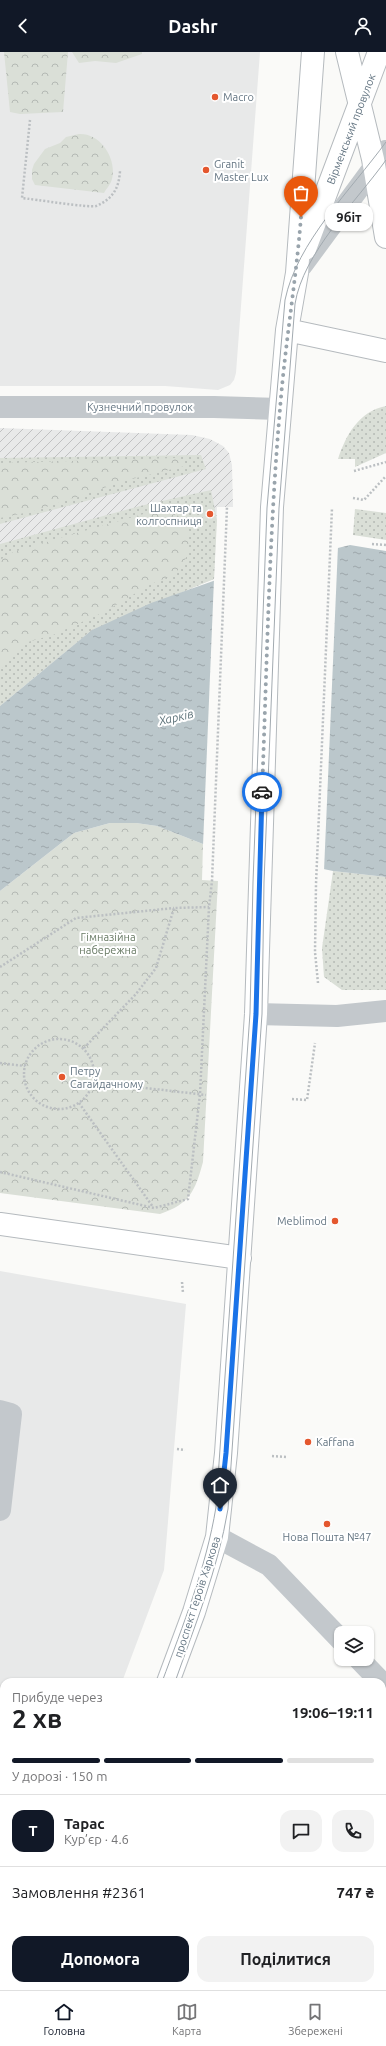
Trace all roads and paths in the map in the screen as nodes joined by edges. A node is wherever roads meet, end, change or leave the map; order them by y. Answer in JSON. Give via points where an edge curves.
{"nodes":[{"id":1,"x":313,"y":52,"type":"edge"},
{"id":2,"x":347,"y":52,"type":"edge"},
{"id":3,"x":380,"y":52,"type":"edge"},
{"id":4,"x":360,"y":106,"type":"junction"},
{"id":5,"x":30,"y":120,"type":"dead end"},
{"id":6,"x":380,"y":159,"type":"edge"},
{"id":7,"x":120,"y":171,"type":"dead end"},
{"id":8,"x":386,"y":237,"type":"edge"},
{"id":9,"x":297,"y":273,"type":"junction"},
{"id":10,"x":287,"y":330,"type":"junction"},
{"id":11,"x":386,"y":351,"type":"edge"},
{"id":12,"x":0,"y":407,"type":"edge"},
{"id":13,"x":280,"y":410,"type":"junction"},
{"id":14,"x":386,"y":462,"type":"edge"},
{"id":15,"x":354,"y":471,"type":"dead end"},
{"id":16,"x":386,"y":476,"type":"edge"},
{"id":17,"x":353,"y":498,"type":"dead end"},
{"id":18,"x":227,"y":507,"type":"dead end"},
{"id":19,"x":332,"y":508,"type":"dead end"},
{"id":20,"x":372,"y":544,"type":"dead end"},
{"id":21,"x":386,"y":545,"type":"edge"},
{"id":22,"x":209,"y":907,"type":"junction"},
{"id":23,"x":174,"y":908,"type":"junction"},
{"id":24,"x":0,"y":966,"type":"edge"},
{"id":25,"x":318,"y":982,"type":"dead end"},
{"id":26,"x":386,"y":1011,"type":"edge"},
{"id":27,"x":256,"y":1014,"type":"junction"},
{"id":28,"x":315,"y":1040,"type":"dead end"},
{"id":29,"x":84,"y":1048,"type":"junction"},
{"id":30,"x":0,"y":1063,"type":"edge"},
{"id":31,"x":24,"y":1066,"type":"junction"},
{"id":32,"x":94,"y":1082,"type":"junction"},
{"id":33,"x":200,"y":1094,"type":"junction"},
{"id":34,"x":206,"y":1095,"type":"dead end"},
{"id":35,"x":292,"y":1099,"type":"dead end"},
{"id":36,"x":80,"y":1103,"type":"junction"},
{"id":37,"x":0,"y":1172,"type":"edge"},
{"id":38,"x":154,"y":1208,"type":"junction"},
{"id":39,"x":0,"y":1224,"type":"edge"},
{"id":40,"x":240,"y":1258,"type":"junction"},
{"id":41,"x":182,"y":1282,"type":"dead end"},
{"id":42,"x":183,"y":1293,"type":"dead end"},
{"id":43,"x":0,"y":1411,"type":"edge"},
{"id":44,"x":177,"y":1449,"type":"dead end"},
{"id":45,"x":185,"y":1450,"type":"dead end"},
{"id":46,"x":272,"y":1456,"type":"dead end"},
{"id":47,"x":286,"y":1457,"type":"dead end"},
{"id":48,"x":0,"y":1510,"type":"edge"},
{"id":49,"x":217,"y":1537,"type":"junction"},
{"id":50,"x":334,"y":1633,"type":"edge"},
{"id":51,"x":365,"y":1666,"type":"edge"},
{"id":52,"x":169,"y":1678,"type":"edge"},
{"id":53,"x":376,"y":1678,"type":"edge"}],
"edges":[{"from":1,"to":9,"type":"main road"},
{"from":2,"to":4,"type":"main road"},
{"from":3,"to":4,"type":"main road","name":"Вірменський провулок"},
{"from":4,"to":6,"type":"main road"},
{"from":4,"to":9,"type":"main road","name":"Вірменський провулок"},
{"from":5,"to":7,"type":"path","via":[[22,198],[94,206],[112,196],[119,184]]},
{"from":6,"to":8,"type":"main road"},
{"from":6,"to":9,"type":"street","name":"проспект Героїв Харкова"},
{"from":9,"to":10,"type":"main road","name":"проспект Героїв Харкова"},
{"from":10,"to":11,"type":"main road"},
{"from":10,"to":13,"type":"main road","name":"проспект Героїв Харкова"},
{"from":12,"to":13,"type":"street","name":"Кузнечний провулок","via":[[214,407]]},
{"from":13,"to":27,"type":"main road","name":"проспект Героїв Харкова","via":[[272,507]]},
{"from":14,"to":15,"type":"path"},
{"from":16,"to":17,"type":"path","via":[[364,500]]},
{"from":18,"to":22,"type":"path"},
{"from":19,"to":25,"type":"path","via":[[316,884],[315,952]]},
{"from":20,"to":21,"type":"path"},
{"from":22,"to":23,"type":"path"},
{"from":22,"to":33,"type":"path"},
{"from":23,"to":24,"type":"path","via":[[76,918]]},
{"from":23,"to":29,"type":"path","via":[[156,968],[136,994]]},
{"from":26,"to":27,"type":"street","via":[[337,1016]]},
{"from":27,"to":40,"type":"main road","name":"проспект Героїв Харкова"},
{"from":28,"to":35,"type":"path","via":[[307,1100]]},
{"from":29,"to":31,"type":"path","via":[[65,1038],[54,1038],[35,1048]]},
{"from":29,"to":32,"type":"path","via":[[93,1064]]},
{"from":30,"to":31,"type":"path"},
{"from":31,"to":36,"type":"path","via":[[24,1078],[34,1099],[56,1110]]},
{"from":32,"to":33,"type":"path"},
{"from":32,"to":36,"type":"path"},
{"from":33,"to":34,"type":"path"},
{"from":33,"to":38,"type":"path","via":[[188,1199]]},
{"from":36,"to":38,"type":"path"},
{"from":37,"to":38,"type":"path"},
{"from":39,"to":40,"type":"main road"},
{"from":40,"to":49,"type":"main road","name":"проспект Героїв Харкова","via":[[226,1453]]},
{"from":41,"to":42,"type":"path"},
{"from":43,"to":48,"type":"street","via":[[11,1414]]},
{"from":44,"to":45,"type":"path"},
{"from":46,"to":47,"type":"path"},
{"from":49,"to":50,"type":"street","via":[[269,1565]]},
{"from":49,"to":52,"type":"main road","name":"проспект Героїв Харкова","via":[[194,1612]]},
{"from":51,"to":53,"type":"street"}]}
